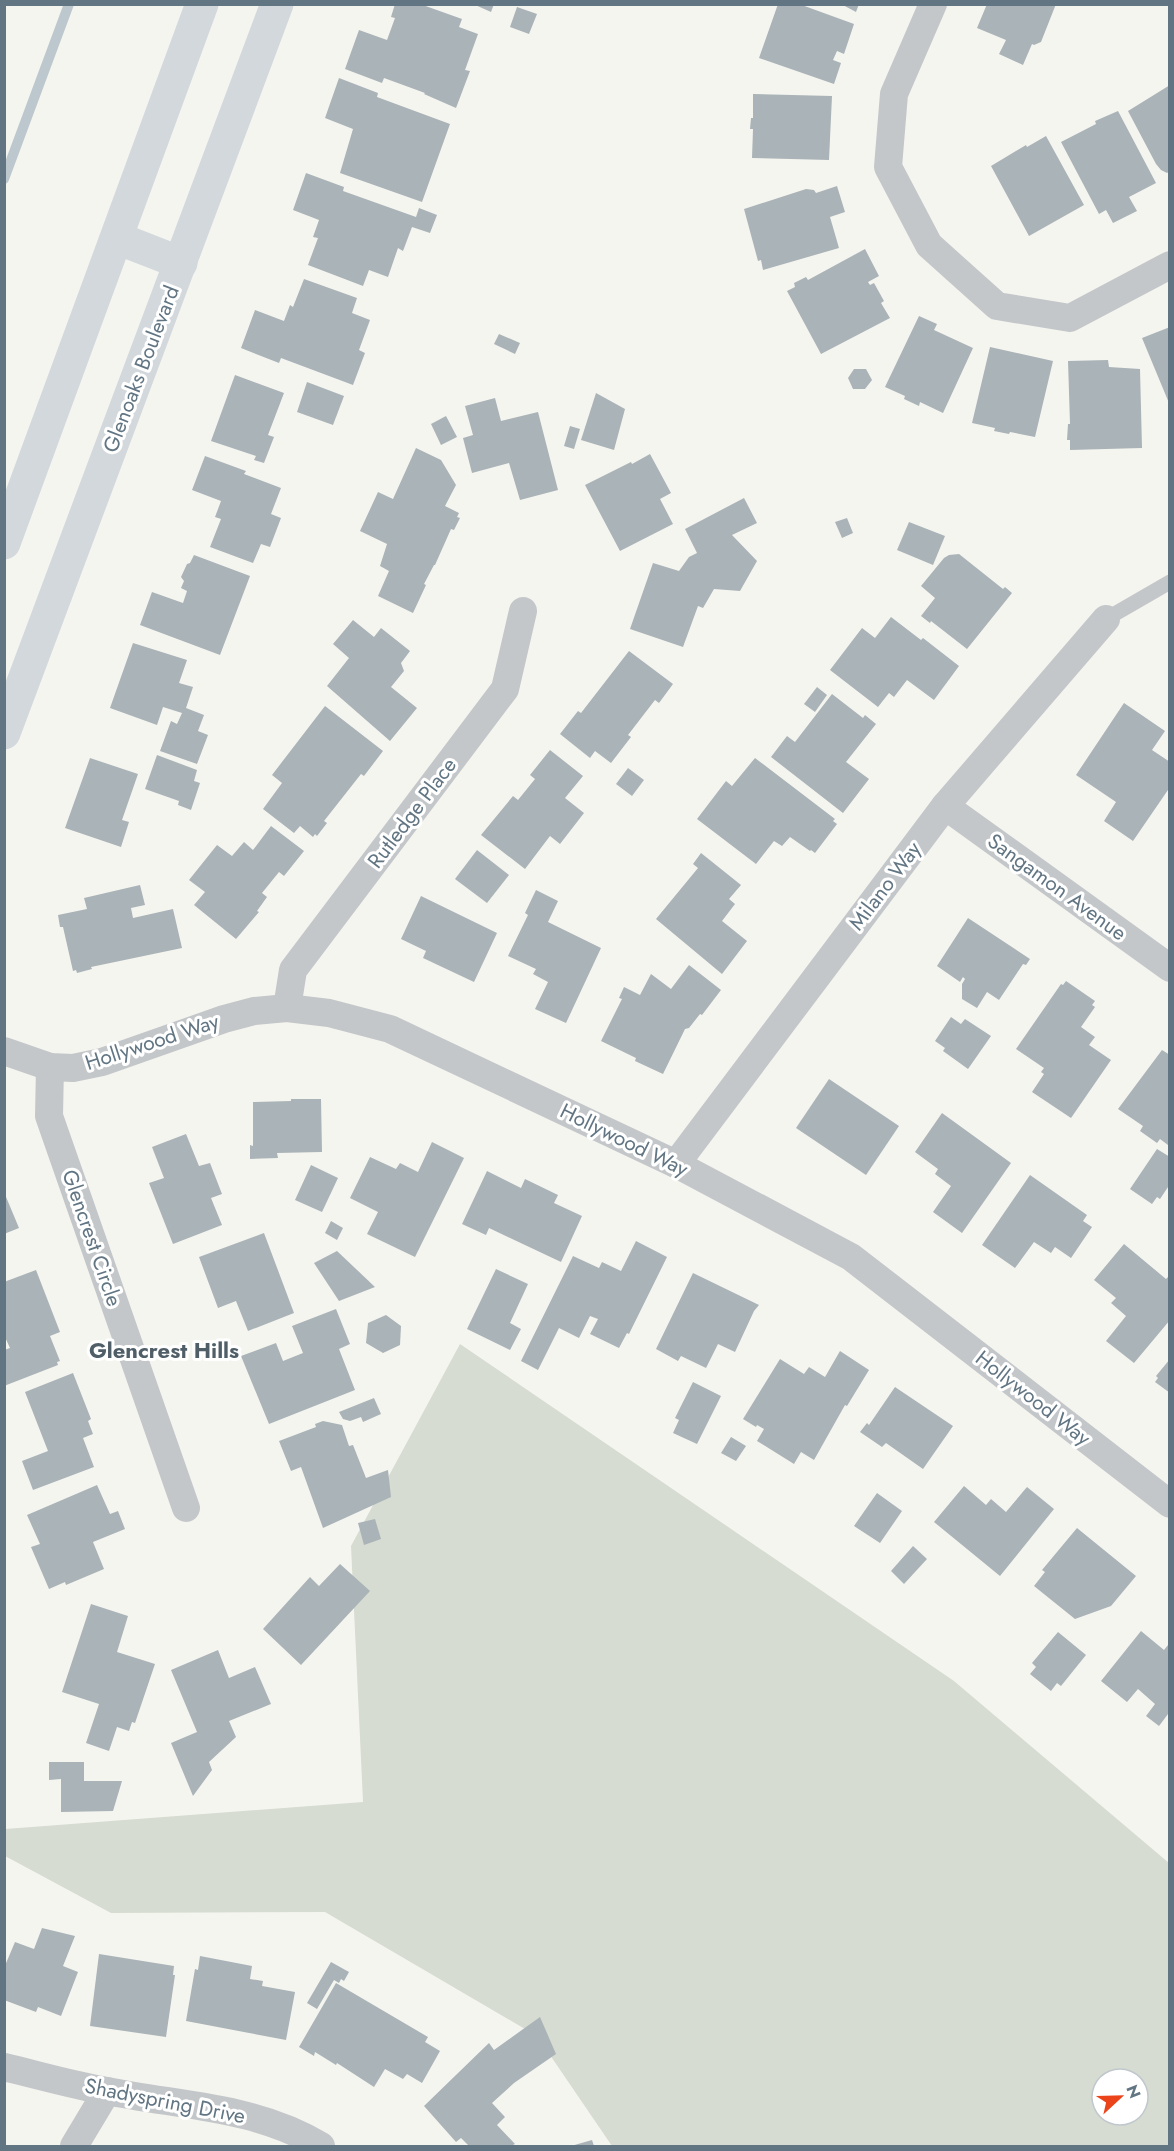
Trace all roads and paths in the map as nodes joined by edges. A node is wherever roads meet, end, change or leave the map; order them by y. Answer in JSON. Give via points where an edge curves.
{"nodes":[{"id":1,"x":202,"y":4,"type":"edge"},
{"id":2,"x":277,"y":4,"type":"edge"},
{"id":3,"x":933,"y":4,"type":"edge"},
{"id":4,"x":117,"y":238,"type":"junction"},
{"id":5,"x":181,"y":263,"type":"junction"},
{"id":6,"x":1170,"y":265,"type":"edge"},
{"id":7,"x":4,"y":543,"type":"edge"},
{"id":8,"x":1170,"y":582,"type":"edge"},
{"id":9,"x":523,"y":611,"type":"dead end"},
{"id":10,"x":1106,"y":619,"type":"joint"},
{"id":11,"x":4,"y":733,"type":"edge"},
{"id":12,"x":945,"y":806,"type":"junction"},
{"id":13,"x":1170,"y":968,"type":"edge"},
{"id":14,"x":287,"y":1008,"type":"junction"},
{"id":15,"x":4,"y":1051,"type":"edge"},
{"id":16,"x":50,"y":1067,"type":"junction"},
{"id":17,"x":676,"y":1164,"type":"junction"},
{"id":18,"x":1170,"y":1504,"type":"edge"},
{"id":19,"x":186,"y":1508,"type":"dead end"},
{"id":20,"x":4,"y":2067,"type":"edge"},
{"id":21,"x":107,"y":2091,"type":"junction"},
{"id":22,"x":74,"y":2146,"type":"edge"},
{"id":23,"x":321,"y":2146,"type":"edge"}],
"edges":[{"from":1,"to":4,"type":"main road"},
{"from":2,"to":5,"type":"main road","name":"Glenoaks Boulevard"},
{"from":3,"to":6,"type":"street","via":[[894,94],[888,167],[929,245],[997,306],[1070,318]]},
{"from":4,"to":5,"type":"main road"},
{"from":4,"to":7,"type":"main road"},
{"from":5,"to":11,"type":"main road","name":"Glenoaks Boulevard"},
{"from":8,"to":10,"type":"lane"},
{"from":9,"to":14,"type":"street","name":"Rutledge Place","via":[[505,689],[293,970]]},
{"from":10,"to":12,"type":"street","name":"Milano Way"},
{"from":12,"to":13,"type":"street","name":"Sangamon Avenue"},
{"from":12,"to":17,"type":"street","name":"Milano Way"},
{"from":14,"to":16,"type":"street","name":"Hollywood Way","via":[[224,1019],[102,1062],[73,1068]]},
{"from":14,"to":17,"type":"street","name":"Hollywood Way","via":[[329,1013],[390,1029]]},
{"from":15,"to":16,"type":"street","name":"Hollywood Way"},
{"from":16,"to":19,"type":"street","name":"Glencrest Circle","via":[[49,1116]]},
{"from":17,"to":18,"type":"street","name":"Hollywood Way","via":[[851,1257]]},
{"from":20,"to":21,"type":"street","name":"Shadyspring Drive"},
{"from":21,"to":22,"type":"street"},
{"from":21,"to":23,"type":"street","name":"Shadyspring Drive","via":[[226,2109],[300,2134]]}]}
